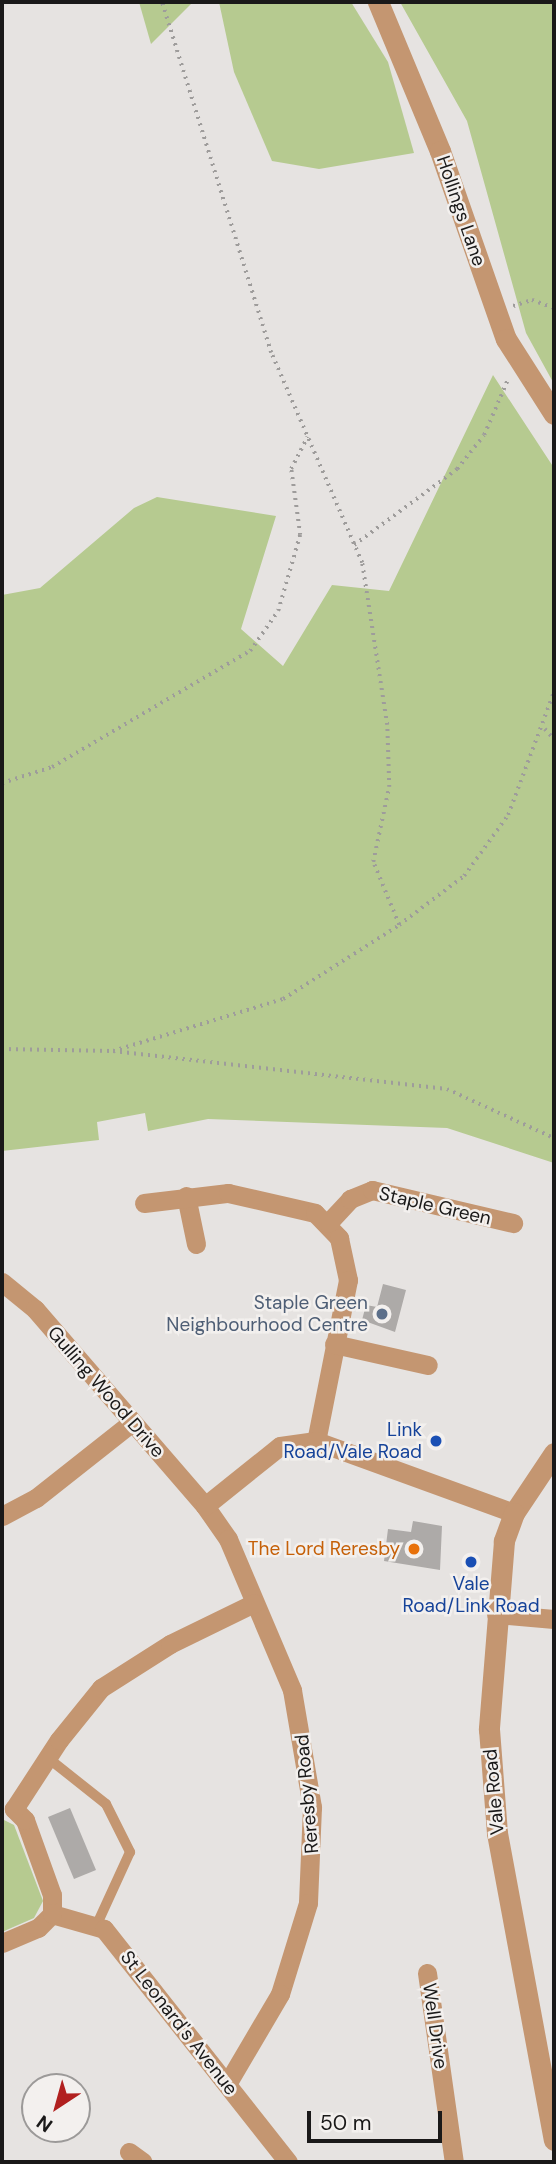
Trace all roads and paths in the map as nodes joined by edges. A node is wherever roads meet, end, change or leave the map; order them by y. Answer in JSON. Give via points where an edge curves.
{"nodes":[{"id":1,"x":162,"y":2,"type":"edge"},
{"id":2,"x":378,"y":2,"type":"edge"},
{"id":3,"x":554,"y":308,"type":"edge"},
{"id":4,"x":496,"y":312,"type":"junction"},
{"id":5,"x":519,"y":367,"type":"junction"},
{"id":6,"x":554,"y":414,"type":"edge"},
{"id":7,"x":307,"y":437,"type":"junction"},
{"id":8,"x":354,"y":545,"type":"junction"},
{"id":9,"x":554,"y":691,"type":"edge"},
{"id":10,"x":545,"y":729,"type":"junction"},
{"id":11,"x":554,"y":739,"type":"edge"},
{"id":12,"x":2,"y":783,"type":"edge"},
{"id":13,"x":399,"y":925,"type":"junction"},
{"id":14,"x":2,"y":1049,"type":"edge"},
{"id":15,"x":113,"y":1051,"type":"junction"},
{"id":16,"x":554,"y":1138,"type":"edge"},
{"id":17,"x":186,"y":1196,"type":"junction"},
{"id":18,"x":144,"y":1203,"type":"dead end"},
{"id":19,"x":328,"y":1223,"type":"junction"},
{"id":20,"x":513,"y":1223,"type":"dead end"},
{"id":21,"x":196,"y":1244,"type":"dead end"},
{"id":22,"x":2,"y":1282,"type":"edge"},
{"id":23,"x":334,"y":1344,"type":"junction"},
{"id":24,"x":428,"y":1365,"type":"dead end"},
{"id":25,"x":131,"y":1423,"type":"junction"},
{"id":26,"x":316,"y":1440,"type":"junction"},
{"id":27,"x":554,"y":1452,"type":"edge"},
{"id":28,"x":205,"y":1506,"type":"junction"},
{"id":29,"x":514,"y":1513,"type":"junction"},
{"id":30,"x":2,"y":1516,"type":"edge"},
{"id":31,"x":254,"y":1603,"type":"junction"},
{"id":32,"x":496,"y":1614,"type":"junction"},
{"id":33,"x":554,"y":1619,"type":"edge"},
{"id":34,"x":48,"y":1758,"type":"junction"},
{"id":35,"x":8,"y":1808,"type":"edge"},
{"id":36,"x":52,"y":1914,"type":"junction"},
{"id":37,"x":97,"y":1924,"type":"junction"},
{"id":38,"x":2,"y":1943,"type":"edge"},
{"id":39,"x":427,"y":1973,"type":"dead end"},
{"id":40,"x":227,"y":2084,"type":"junction"},
{"id":41,"x":554,"y":2140,"type":"edge"},
{"id":42,"x":288,"y":2162,"type":"edge"},
{"id":43,"x":454,"y":2162,"type":"edge"}],
"edges":[{"from":1,"to":7,"type":"path","via":[[271,353]]},
{"from":2,"to":4,"type":"street","name":"Hollings Lane"},
{"from":3,"to":4,"type":"path","via":[[532,300]]},
{"from":4,"to":5,"type":"street","name":"Hollings Lane"},
{"from":5,"to":6,"type":"street","name":"Hollings Lane"},
{"from":5,"to":8,"type":"path","via":[[498,390],[484,435],[457,468]]},
{"from":7,"to":8,"type":"path"},
{"from":7,"to":12,"type":"path","via":[[291,469],[300,535],[278,611],[250,651],[52,767]]},
{"from":8,"to":13,"type":"path","via":[[387,725],[388,788],[373,862]]},
{"from":9,"to":10,"type":"path"},
{"from":10,"to":11,"type":"path"},
{"from":10,"to":13,"type":"path","via":[[508,815],[464,876]]},
{"from":13,"to":15,"type":"path","via":[[283,999]]},
{"from":14,"to":15,"type":"path"},
{"from":15,"to":16,"type":"path","via":[[447,1089]]},
{"from":17,"to":18,"type":"street"},
{"from":17,"to":19,"type":"street","via":[[228,1192],[297,1207]]},
{"from":17,"to":21,"type":"street"},
{"from":19,"to":20,"type":"street","name":"Staple Green","via":[[350,1199],[372,1191]]},
{"from":19,"to":23,"type":"street","via":[[339,1238],[348,1280]]},
{"from":22,"to":25,"type":"street","name":"Gulling Wood Drive","via":[[35,1309]]},
{"from":23,"to":24,"type":"street"},
{"from":23,"to":26,"type":"street"},
{"from":25,"to":28,"type":"street","name":"Gulling Wood Drive"},
{"from":25,"to":30,"type":"street","via":[[36,1498]]},
{"from":26,"to":28,"type":"street","via":[[280,1446]]},
{"from":26,"to":29,"type":"street"},
{"from":27,"to":29,"type":"street","name":"Vale Road"},
{"from":28,"to":31,"type":"street","name":"Reresby Road"},
{"from":29,"to":32,"type":"street","name":"Vale Road","via":[[498,1572]]},
{"from":31,"to":34,"type":"street","via":[[170,1644],[101,1688]]},
{"from":31,"to":40,"type":"street","name":"Reresby Road","via":[[304,1735],[313,1867],[302,1927],[280,1994]]},
{"from":32,"to":33,"type":"street"},
{"from":32,"to":41,"type":"street","name":"Vale Road","via":[[491,1783],[542,2100]]},
{"from":34,"to":35,"type":"street"},
{"from":34,"to":37,"type":"lane","via":[[106,1804],[130,1852]]},
{"from":35,"to":36,"type":"street","via":[[25,1820]]},
{"from":36,"to":37,"type":"street"},
{"from":36,"to":38,"type":"street","via":[[38,1928]]},
{"from":37,"to":40,"type":"street","name":"St Leonard's Avenue"},
{"from":39,"to":43,"type":"street","name":"Well Drive"},
{"from":40,"to":42,"type":"street","name":"St Leonard's Avenue"}]}
